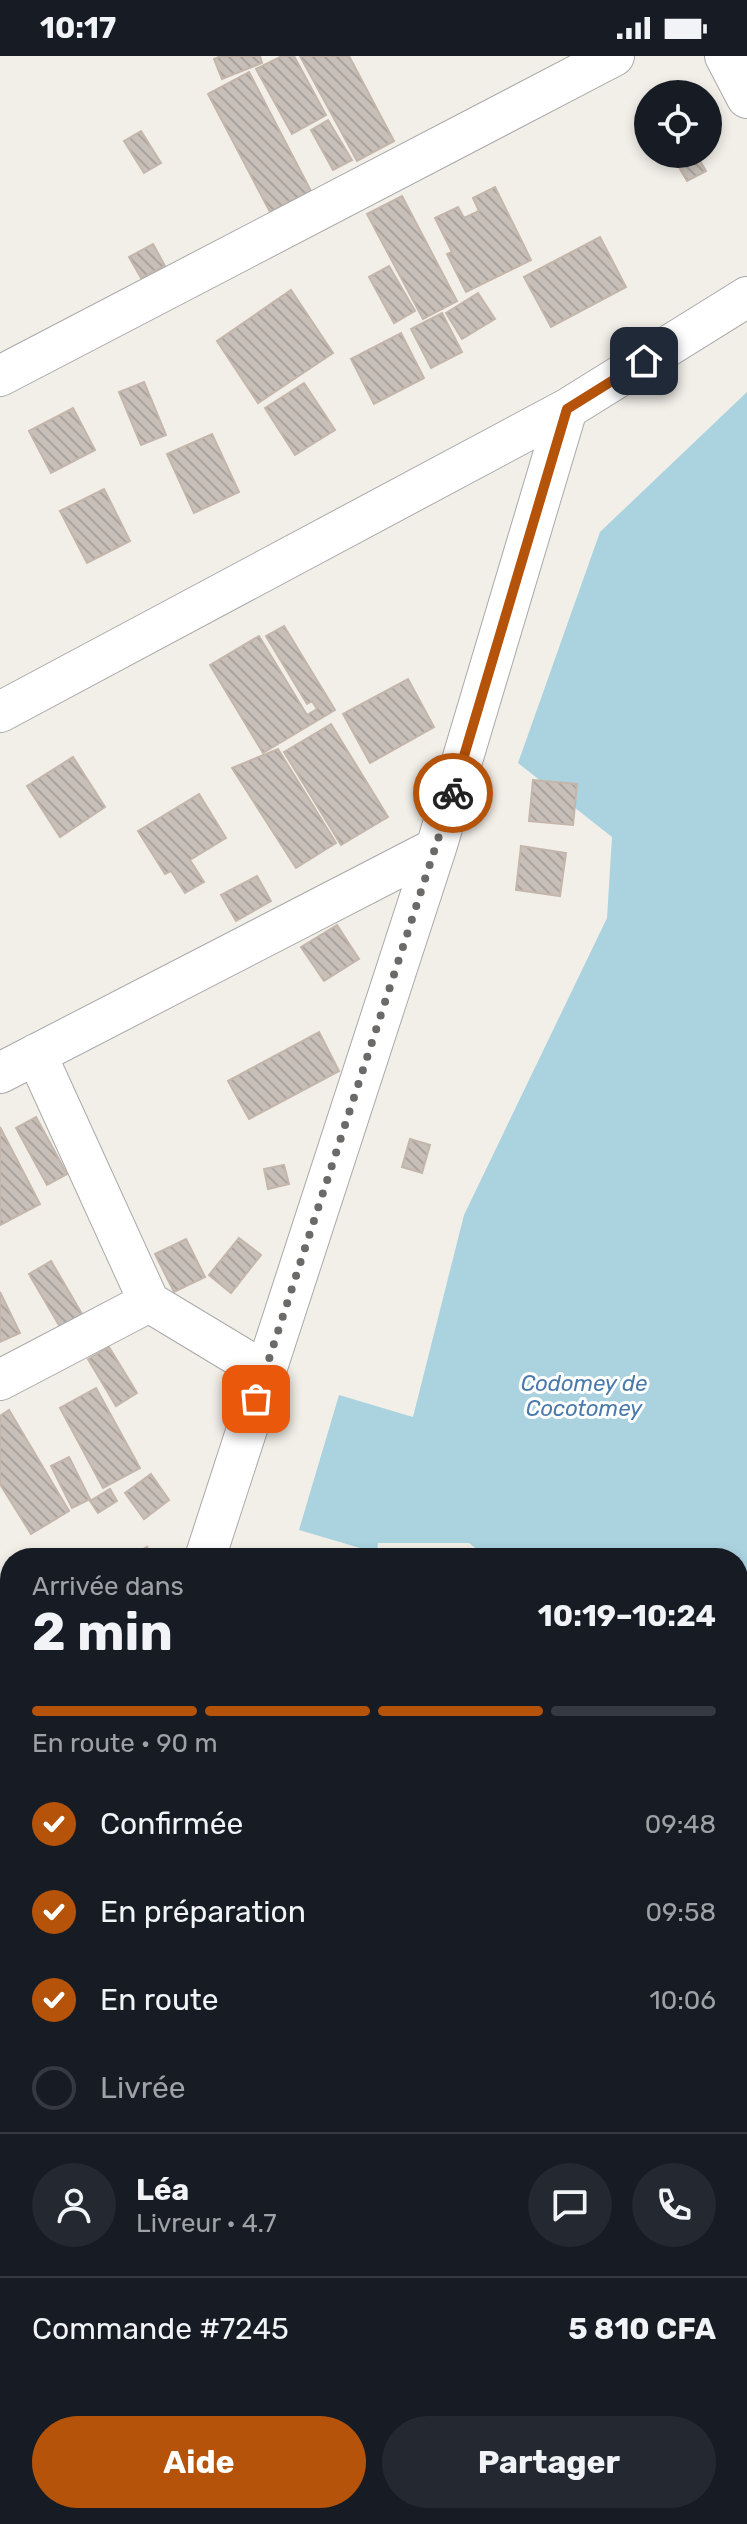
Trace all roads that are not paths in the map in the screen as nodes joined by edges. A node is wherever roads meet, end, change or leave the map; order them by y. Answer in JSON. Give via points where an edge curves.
{"nodes":[{"id":1,"x":614,"y":56,"type":"edge"},
{"id":2,"x":725,"y":56,"type":"edge"},
{"id":3,"x":747,"y":98,"type":"edge"},
{"id":4,"x":747,"y":297,"type":"edge"},
{"id":5,"x":0,"y":376,"type":"edge"},
{"id":6,"x":567,"y":409,"type":"junction"},
{"id":7,"x":1,"y":709,"type":"edge"},
{"id":8,"x":436,"y":848,"type":"junction"},
{"id":9,"x":36,"y":1054,"type":"junction"},
{"id":10,"x":0,"y":1073,"type":"edge"},
{"id":11,"x":149,"y":1302,"type":"junction"},
{"id":12,"x":265,"y":1372,"type":"junction"},
{"id":13,"x":0,"y":1380,"type":"edge"},
{"id":14,"x":208,"y":1548,"type":"edge"}],
"edges":[{"from":1,"to":5,"type":"street"},
{"from":2,"to":3,"type":"street"},
{"from":4,"to":6,"type":"street"},
{"from":6,"to":7,"type":"street"},
{"from":6,"to":8,"type":"street"},
{"from":8,"to":9,"type":"street"},
{"from":8,"to":12,"type":"street"},
{"from":9,"to":10,"type":"street"},
{"from":9,"to":11,"type":"street"},
{"from":11,"to":12,"type":"street"},
{"from":11,"to":13,"type":"street"},
{"from":12,"to":14,"type":"street"}]}
